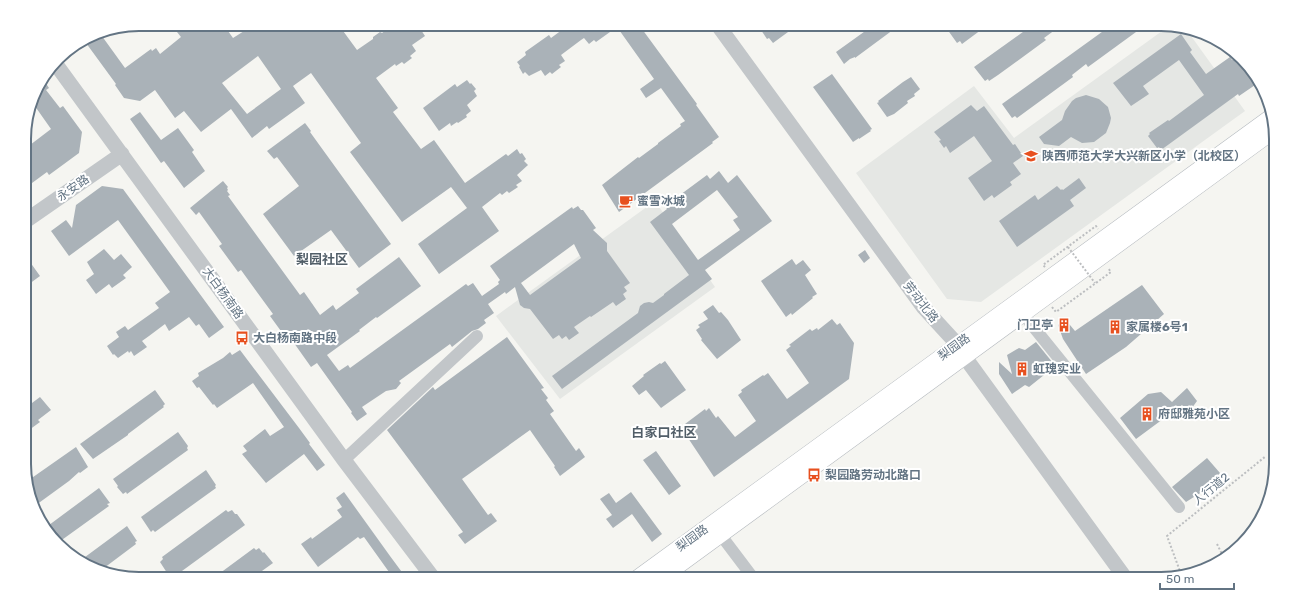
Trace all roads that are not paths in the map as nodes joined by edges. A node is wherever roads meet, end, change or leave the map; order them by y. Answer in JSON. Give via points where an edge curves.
{"nodes":[{"id":1,"x":722,"y":31,"type":"edge"},
{"id":2,"x":59,"y":67,"type":"edge"},
{"id":3,"x":1267,"y":121,"type":"edge"},
{"id":4,"x":1269,"y":134,"type":"edge"},
{"id":5,"x":122,"y":154,"type":"junction"},
{"id":6,"x":31,"y":217,"type":"edge"},
{"id":7,"x":1023,"y":314,"type":"junction"},
{"id":8,"x":477,"y":336,"type":"dead end"},
{"id":9,"x":961,"y":351,"type":"junction"},
{"id":10,"x":344,"y":460,"type":"junction"},
{"id":11,"x":1179,"y":507,"type":"dead end"},
{"id":12,"x":720,"y":534,"type":"junction"},
{"id":13,"x":429,"y":572,"type":"edge"},
{"id":14,"x":647,"y":572,"type":"edge"},
{"id":15,"x":668,"y":572,"type":"edge"},
{"id":16,"x":749,"y":572,"type":"edge"},
{"id":17,"x":1121,"y":572,"type":"edge"}],
"edges":[{"from":1,"to":9,"type":"street","name":"劳动北路","via":[[924,308]]},
{"from":2,"to":5,"type":"street","name":"大白杨南路"},
{"from":3,"to":9,"type":"main road","name":"梨园路"},
{"from":4,"to":7,"type":"main road","name":"梨园路"},
{"from":5,"to":6,"type":"street","name":"永安路"},
{"from":5,"to":10,"type":"street","name":"大白杨南路"},
{"from":7,"to":9,"type":"main road","name":"梨园路"},
{"from":7,"to":11,"type":"street"},
{"from":8,"to":10,"type":"street"},
{"from":9,"to":12,"type":"main road","name":"梨园路"},
{"from":9,"to":14,"type":"main road","name":"梨园路"},
{"from":9,"to":17,"type":"street","name":"劳动北路"},
{"from":10,"to":13,"type":"street","name":"大白杨南路"},
{"from":12,"to":15,"type":"main road","name":"梨园路"},
{"from":12,"to":16,"type":"street"}]}
